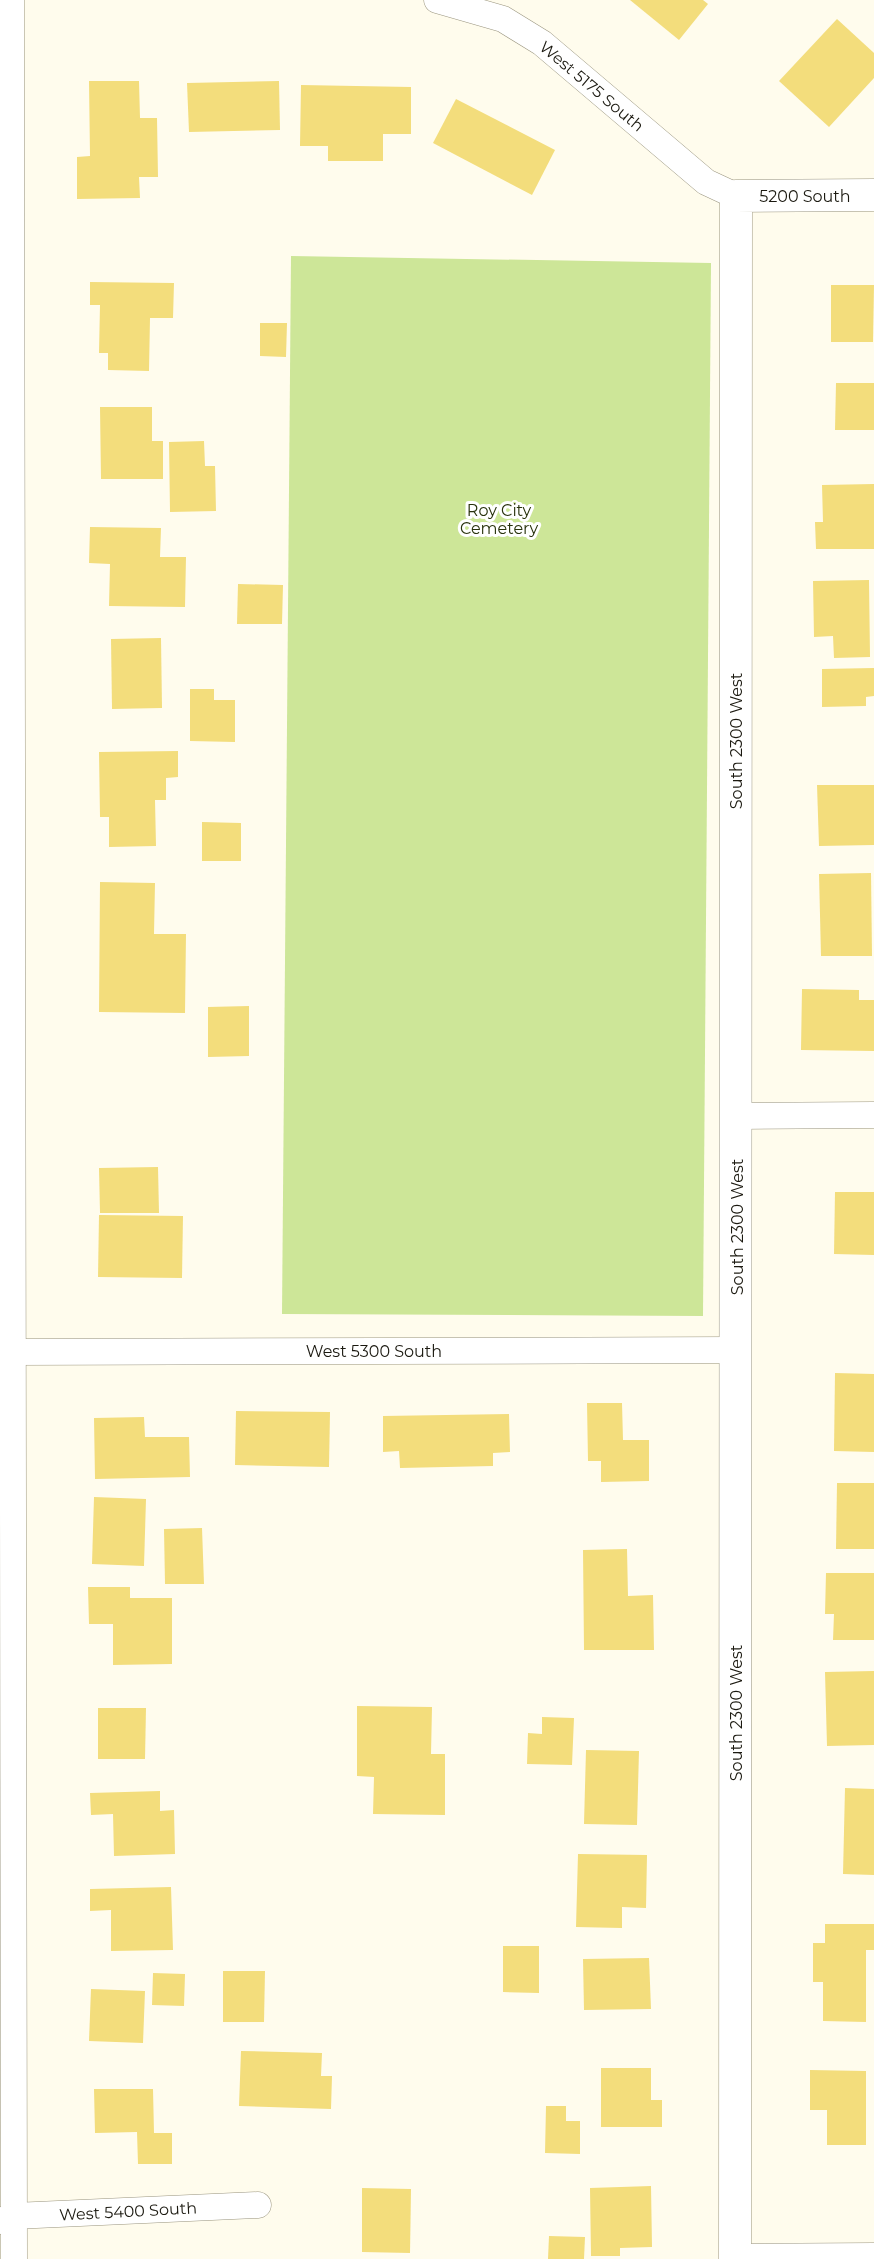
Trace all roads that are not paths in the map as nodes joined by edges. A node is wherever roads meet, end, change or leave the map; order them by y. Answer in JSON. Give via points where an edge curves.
{"nodes":[{"id":1,"x":11,"y":0,"type":"edge"},
{"id":2,"x":437,"y":0,"type":"edge"},
{"id":3,"x":507,"y":10,"type":"edge"},
{"id":4,"x":874,"y":195,"type":"edge"},
{"id":5,"x":736,"y":196,"type":"junction"},
{"id":6,"x":5,"y":534,"type":"edge"},
{"id":7,"x":874,"y":1115,"type":"edge"},
{"id":8,"x":737,"y":1116,"type":"junction"},
{"id":9,"x":737,"y":1350,"type":"junction"},
{"id":10,"x":12,"y":1352,"type":"junction"},
{"id":11,"x":258,"y":2205,"type":"dead end"},
{"id":12,"x":7,"y":2219,"type":"edge"},
{"id":13,"x":874,"y":2256,"type":"edge"},
{"id":14,"x":735,"y":2258,"type":"edge"},
{"id":15,"x":14,"y":2259,"type":"edge"}],
"edges":[{"from":1,"to":6,"type":"street"},
{"from":2,"to":3,"type":"street","name":"West 5175 South"},
{"from":3,"to":5,"type":"street","name":"West 5175 South","via":[[706,182]]},
{"from":4,"to":5,"type":"street","name":"5200 South"},
{"from":5,"to":8,"type":"street","name":"South 2300 West"},
{"from":6,"to":10,"type":"street"},
{"from":7,"to":8,"type":"street"},
{"from":8,"to":9,"type":"street","name":"South 2300 West"},
{"from":9,"to":10,"type":"street","name":"West 5300 South"},
{"from":9,"to":14,"type":"street","name":"South 2300 West"},
{"from":10,"to":12,"type":"street"},
{"from":11,"to":12,"type":"street","name":"West 5400 South"},
{"from":12,"to":15,"type":"street"},
{"from":13,"to":14,"type":"street"}]}
